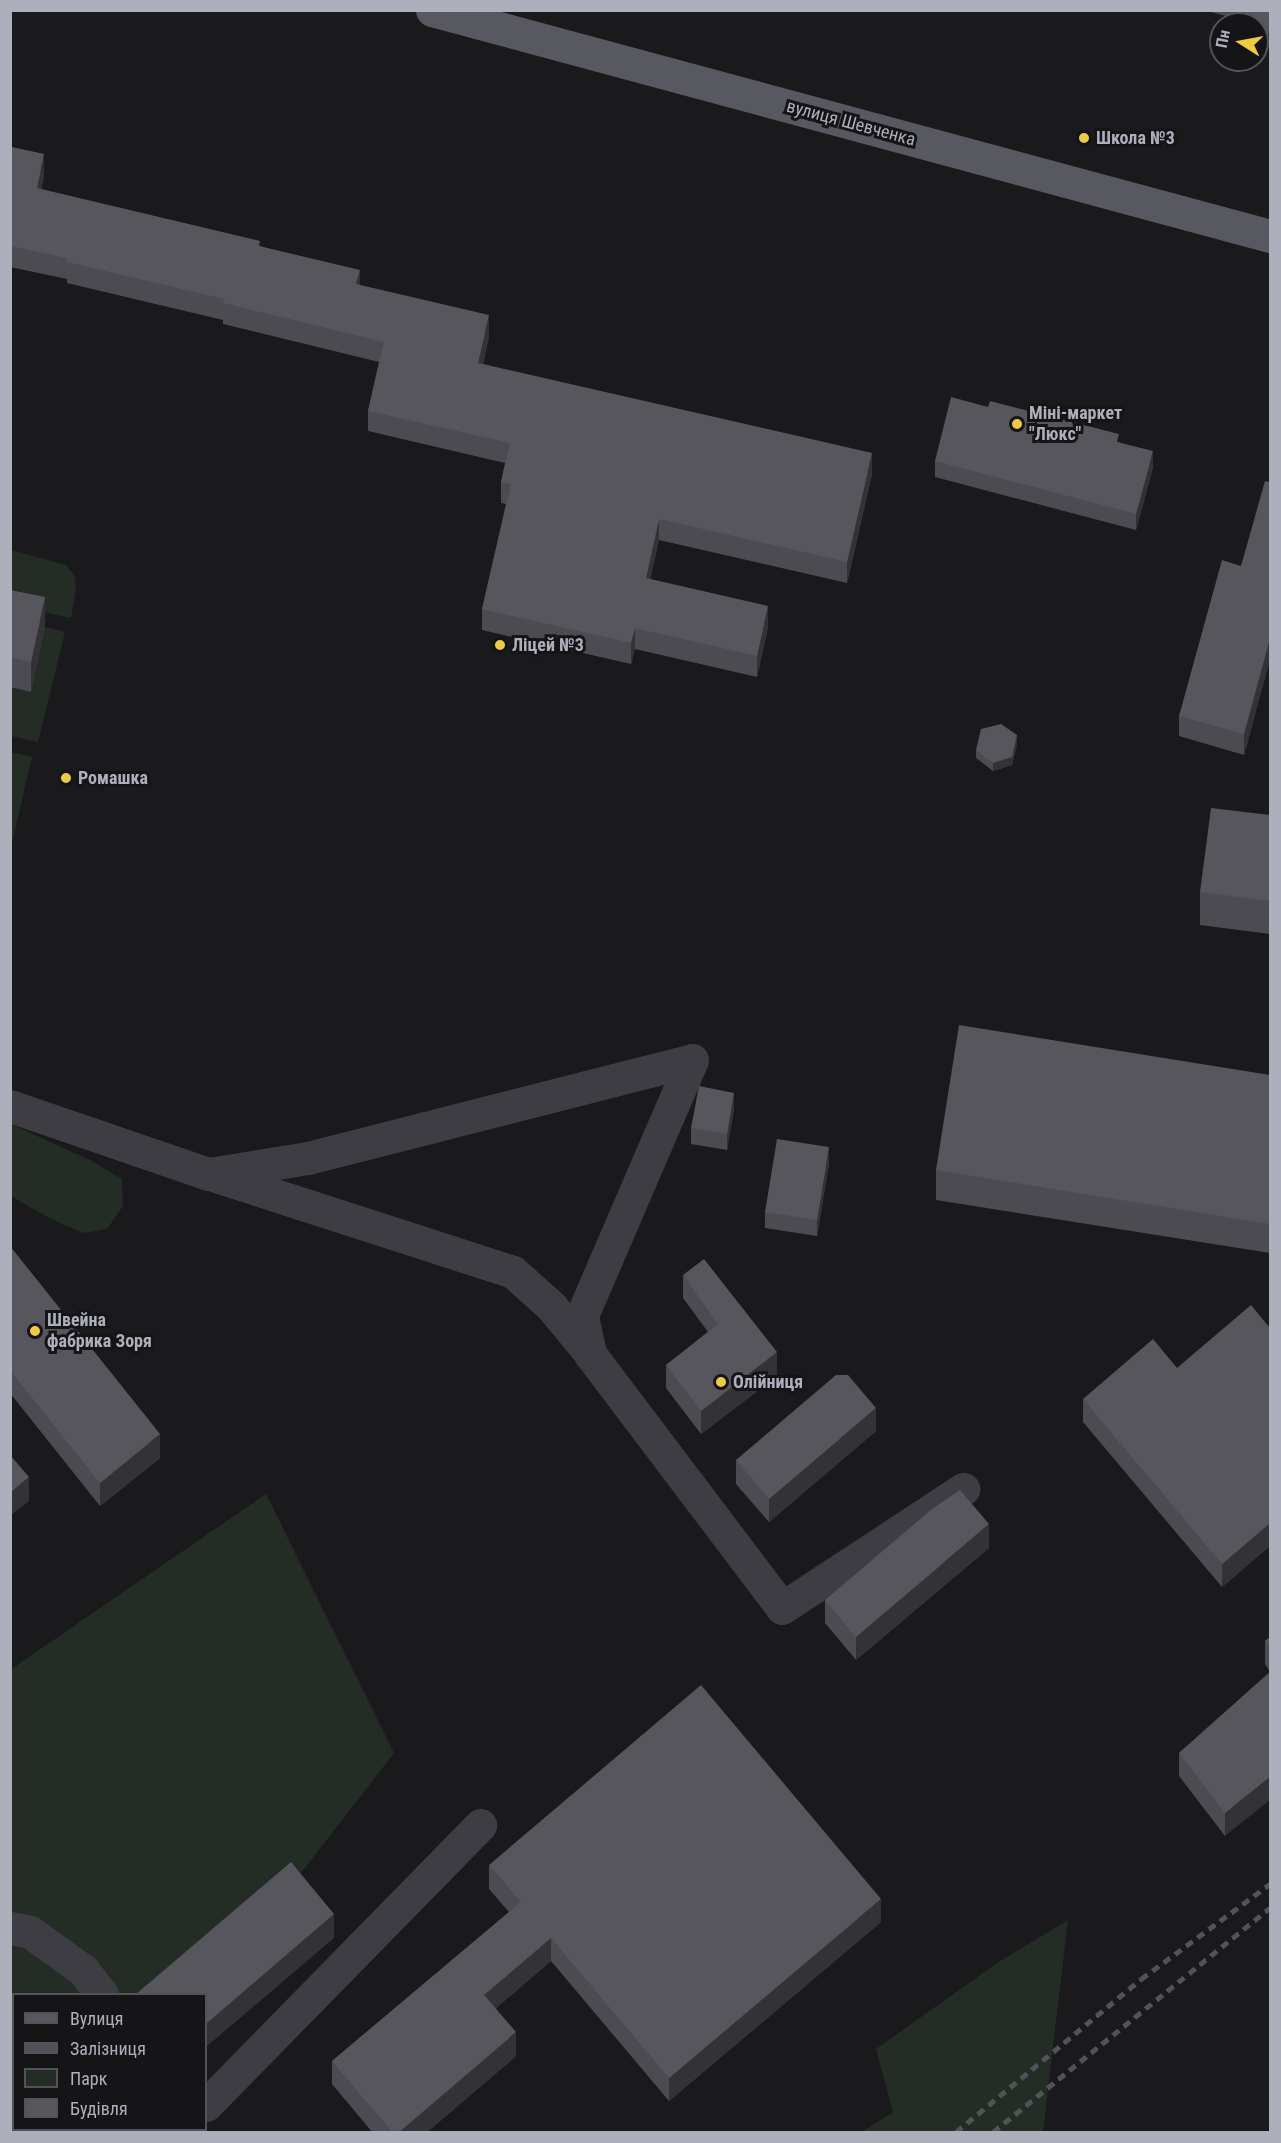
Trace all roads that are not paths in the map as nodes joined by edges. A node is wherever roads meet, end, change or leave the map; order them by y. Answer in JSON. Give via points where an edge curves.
{"nodes":[{"id":1,"x":432,"y":10,"type":"edge"},
{"id":2,"x":1270,"y":236,"type":"edge"},
{"id":3,"x":10,"y":1106,"type":"edge"},
{"id":4,"x":208,"y":1174,"type":"junction"},
{"id":5,"x":590,"y":1354,"type":"junction"},
{"id":6,"x":963,"y":1489,"type":"edge"},
{"id":7,"x":480,"y":1825,"type":"dead end"},
{"id":8,"x":10,"y":1928,"type":"edge"},
{"id":9,"x":100,"y":1993,"type":"edge"},
{"id":10,"x":207,"y":2104,"type":"edge"}],
"edges":[{"from":1,"to":2,"type":"main road","name":"вулиця Шевченка"},
{"from":3,"to":4,"type":"street"},
{"from":4,"to":5,"type":"street","via":[[513,1272],[551,1306]]},
{"from":4,"to":5,"type":"street","via":[[308,1158],[692,1060],[582,1316]]},
{"from":5,"to":6,"type":"street","via":[[782,1608]]},
{"from":7,"to":10,"type":"street"},
{"from":8,"to":9,"type":"street","via":[[30,1932],[83,1970]]}]}
